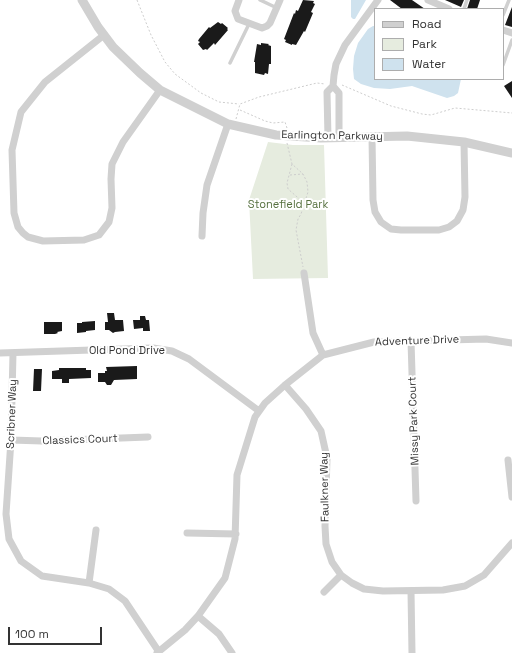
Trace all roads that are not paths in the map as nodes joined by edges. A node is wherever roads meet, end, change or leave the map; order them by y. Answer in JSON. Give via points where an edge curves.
{"nodes":[{"id":1,"x":82,"y":0,"type":"edge"},
{"id":2,"x":239,"y":0,"type":"edge"},
{"id":3,"x":260,"y":0,"type":"edge"},
{"id":4,"x":280,"y":0,"type":"edge"},
{"id":5,"x":378,"y":0,"type":"edge"},
{"id":6,"x":428,"y":0,"type":"edge"},
{"id":7,"x":509,"y":0,"type":"edge"},
{"id":8,"x":442,"y":3,"type":"edge"},
{"id":9,"x":276,"y":8,"type":"junction"},
{"id":10,"x":504,"y":12,"type":"edge"},
{"id":11,"x":249,"y":24,"type":"junction"},
{"id":12,"x":104,"y":35,"type":"junction"},
{"id":13,"x":512,"y":40,"type":"edge"},
{"id":14,"x":504,"y":62,"type":"edge"},
{"id":15,"x":230,"y":63,"type":"dead end"},
{"id":16,"x":333,"y":85,"type":"junction"},
{"id":17,"x":160,"y":90,"type":"junction"},
{"id":18,"x":231,"y":125,"type":"junction"},
{"id":19,"x":339,"y":137,"type":"junction"},
{"id":20,"x":372,"y":137,"type":"junction"},
{"id":21,"x":328,"y":138,"type":"junction"},
{"id":22,"x":464,"y":142,"type":"junction"},
{"id":23,"x":512,"y":153,"type":"edge"},
{"id":24,"x":202,"y":236,"type":"dead end"},
{"id":25,"x":304,"y":273,"type":"road end"},
{"id":26,"x":411,"y":341,"type":"junction"},
{"id":27,"x":512,"y":343,"type":"edge"},
{"id":28,"x":0,"y":353,"type":"edge"},
{"id":29,"x":13,"y":353,"type":"junction"},
{"id":30,"x":323,"y":355,"type":"junction"},
{"id":31,"x":285,"y":385,"type":"junction"},
{"id":32,"x":259,"y":410,"type":"junction"},
{"id":33,"x":148,"y":437,"type":"dead end"},
{"id":34,"x":11,"y":440,"type":"junction"},
{"id":35,"x":508,"y":460,"type":"dead end"},
{"id":36,"x":512,"y":497,"type":"edge"},
{"id":37,"x":416,"y":501,"type":"dead end"},
{"id":38,"x":96,"y":530,"type":"dead end"},
{"id":39,"x":187,"y":534,"type":"dead end"},
{"id":40,"x":236,"y":534,"type":"junction"},
{"id":41,"x":512,"y":543,"type":"edge"},
{"id":42,"x":341,"y":575,"type":"junction"},
{"id":43,"x":89,"y":583,"type":"junction"},
{"id":44,"x":411,"y":591,"type":"junction"},
{"id":45,"x":324,"y":592,"type":"dead end"},
{"id":46,"x":198,"y":616,"type":"junction"},
{"id":47,"x":158,"y":653,"type":"edge"},
{"id":48,"x":232,"y":653,"type":"edge"},
{"id":49,"x":412,"y":653,"type":"edge"}],
"edges":[{"from":1,"to":12,"type":"street","name":"Earlington Parkway"},
{"from":2,"to":11,"type":"street","via":[[236,16]]},
{"from":3,"to":9,"type":"lane"},
{"from":4,"to":9,"type":"street"},
{"from":5,"to":16,"type":"street","via":[[342,52],[336,64]]},
{"from":6,"to":8,"type":"street"},
{"from":7,"to":10,"type":"lane"},
{"from":9,"to":11,"type":"street","via":[[267,26],[262,28]]},
{"from":11,"to":15,"type":"lane"},
{"from":12,"to":17,"type":"street","name":"Earlington Parkway","via":[[113,47]]},
{"from":12,"to":17,"type":"street","via":[[45,82],[21,112],[12,150],[14,213],[18,227],[23,233],[43,241],[84,240],[99,235],[109,222],[112,208],[112,164],[123,142]]},
{"from":13,"to":14,"type":"lane"},
{"from":16,"to":19,"type":"street","via":[[338,93]]},
{"from":16,"to":21,"type":"street","via":[[327,92]]},
{"from":17,"to":18,"type":"street","name":"Earlington Parkway"},
{"from":18,"to":21,"type":"street","name":"Earlington Parkway","via":[[276,135]]},
{"from":18,"to":24,"type":"street","via":[[207,185]]},
{"from":19,"to":20,"type":"street","name":"Earlington Parkway"},
{"from":19,"to":21,"type":"street","name":"Earlington Parkway"},
{"from":20,"to":22,"type":"street","name":"Earlington Parkway","via":[[407,136]]},
{"from":20,"to":22,"type":"street","via":[[375,212],[381,222],[391,229],[401,230],[439,230],[457,221],[463,210],[465,197]]},
{"from":22,"to":23,"type":"street","name":"Earlington Parkway"},
{"from":25,"to":30,"type":"street","via":[[313,333]]},
{"from":26,"to":27,"type":"street","name":"Adventure Drive","via":[[486,339]]},
{"from":26,"to":30,"type":"street","name":"Adventure Drive","via":[[374,342]]},
{"from":26,"to":37,"type":"street","name":"Missy Park Court"},
{"from":28,"to":29,"type":"street","name":"Old Pond Drive"},
{"from":29,"to":32,"type":"street","name":"Old Pond Drive","via":[[153,348],[172,351],[189,359]]},
{"from":29,"to":34,"type":"street","name":"Scribner Way"},
{"from":30,"to":31,"type":"street","name":"Adventure Drive"},
{"from":31,"to":32,"type":"street","name":"Adventure Drive"},
{"from":31,"to":42,"type":"street","name":"Faulkner Way","via":[[306,408],[321,431],[327,458],[326,544],[332,562]]},
{"from":32,"to":40,"type":"street","name":"Adventure Drive","via":[[237,475]]},
{"from":33,"to":34,"type":"street","name":"Classics Court"},
{"from":34,"to":43,"type":"street","name":"Scribner Way","via":[[6,514],[8,539],[21,561],[42,576]]},
{"from":35,"to":36,"type":"street"},
{"from":38,"to":43,"type":"street"},
{"from":39,"to":40,"type":"street"},
{"from":40,"to":46,"type":"street","name":"Adventure Drive","via":[[225,578]]},
{"from":41,"to":44,"type":"street","via":[[484,575],[465,586]]},
{"from":42,"to":44,"type":"street","via":[[369,590]]},
{"from":42,"to":45,"type":"street"},
{"from":43,"to":47,"type":"street","name":"Scribner Way","via":[[109,589],[125,601]]},
{"from":44,"to":49,"type":"street"},
{"from":46,"to":47,"type":"street","name":"Adventure Drive"},
{"from":46,"to":48,"type":"street","via":[[219,634]]}]}
